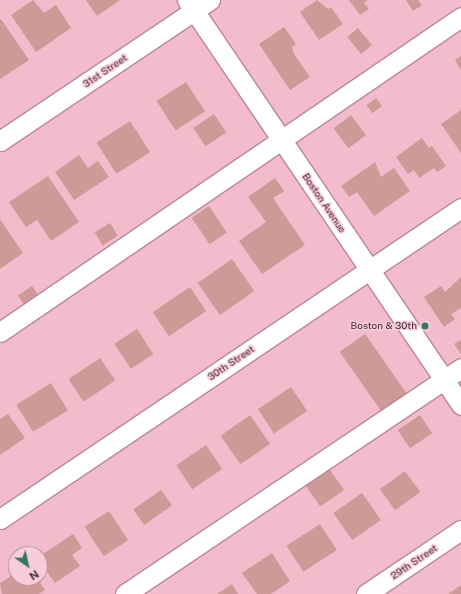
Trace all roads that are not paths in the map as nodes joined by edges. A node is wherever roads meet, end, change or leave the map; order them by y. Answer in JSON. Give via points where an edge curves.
{"nodes":[{"id":1,"x":197,"y":3,"type":"edge"},
{"id":2,"x":461,"y":18,"type":"edge"},
{"id":3,"x":0,"y":141,"type":"edge"},
{"id":4,"x":282,"y":141,"type":"junction"},
{"id":5,"x":461,"y":208,"type":"edge"},
{"id":6,"x":370,"y":270,"type":"junction"},
{"id":7,"x":0,"y":332,"type":"edge"},
{"id":8,"x":461,"y":368,"type":"edge"},
{"id":9,"x":444,"y":380,"type":"junction"},
{"id":10,"x":461,"y":405,"type":"edge"},
{"id":11,"x":0,"y":519,"type":"edge"},
{"id":12,"x":461,"y":530,"type":"edge"},
{"id":13,"x":125,"y":594,"type":"edge"},
{"id":14,"x":366,"y":594,"type":"edge"}],
"edges":[{"from":1,"to":3,"type":"street","name":"31st Street"},
{"from":1,"to":4,"type":"street","name":"Boston Avenue"},
{"from":2,"to":4,"type":"street"},
{"from":4,"to":6,"type":"street","name":"Boston Avenue"},
{"from":4,"to":7,"type":"street"},
{"from":5,"to":6,"type":"street","name":"30th Street"},
{"from":6,"to":9,"type":"street","name":"Boston Avenue"},
{"from":6,"to":11,"type":"street","name":"30th Street"},
{"from":8,"to":9,"type":"street"},
{"from":9,"to":10,"type":"street","name":"Boston Avenue"},
{"from":9,"to":13,"type":"street"},
{"from":12,"to":14,"type":"street","name":"29th Street"}]}
